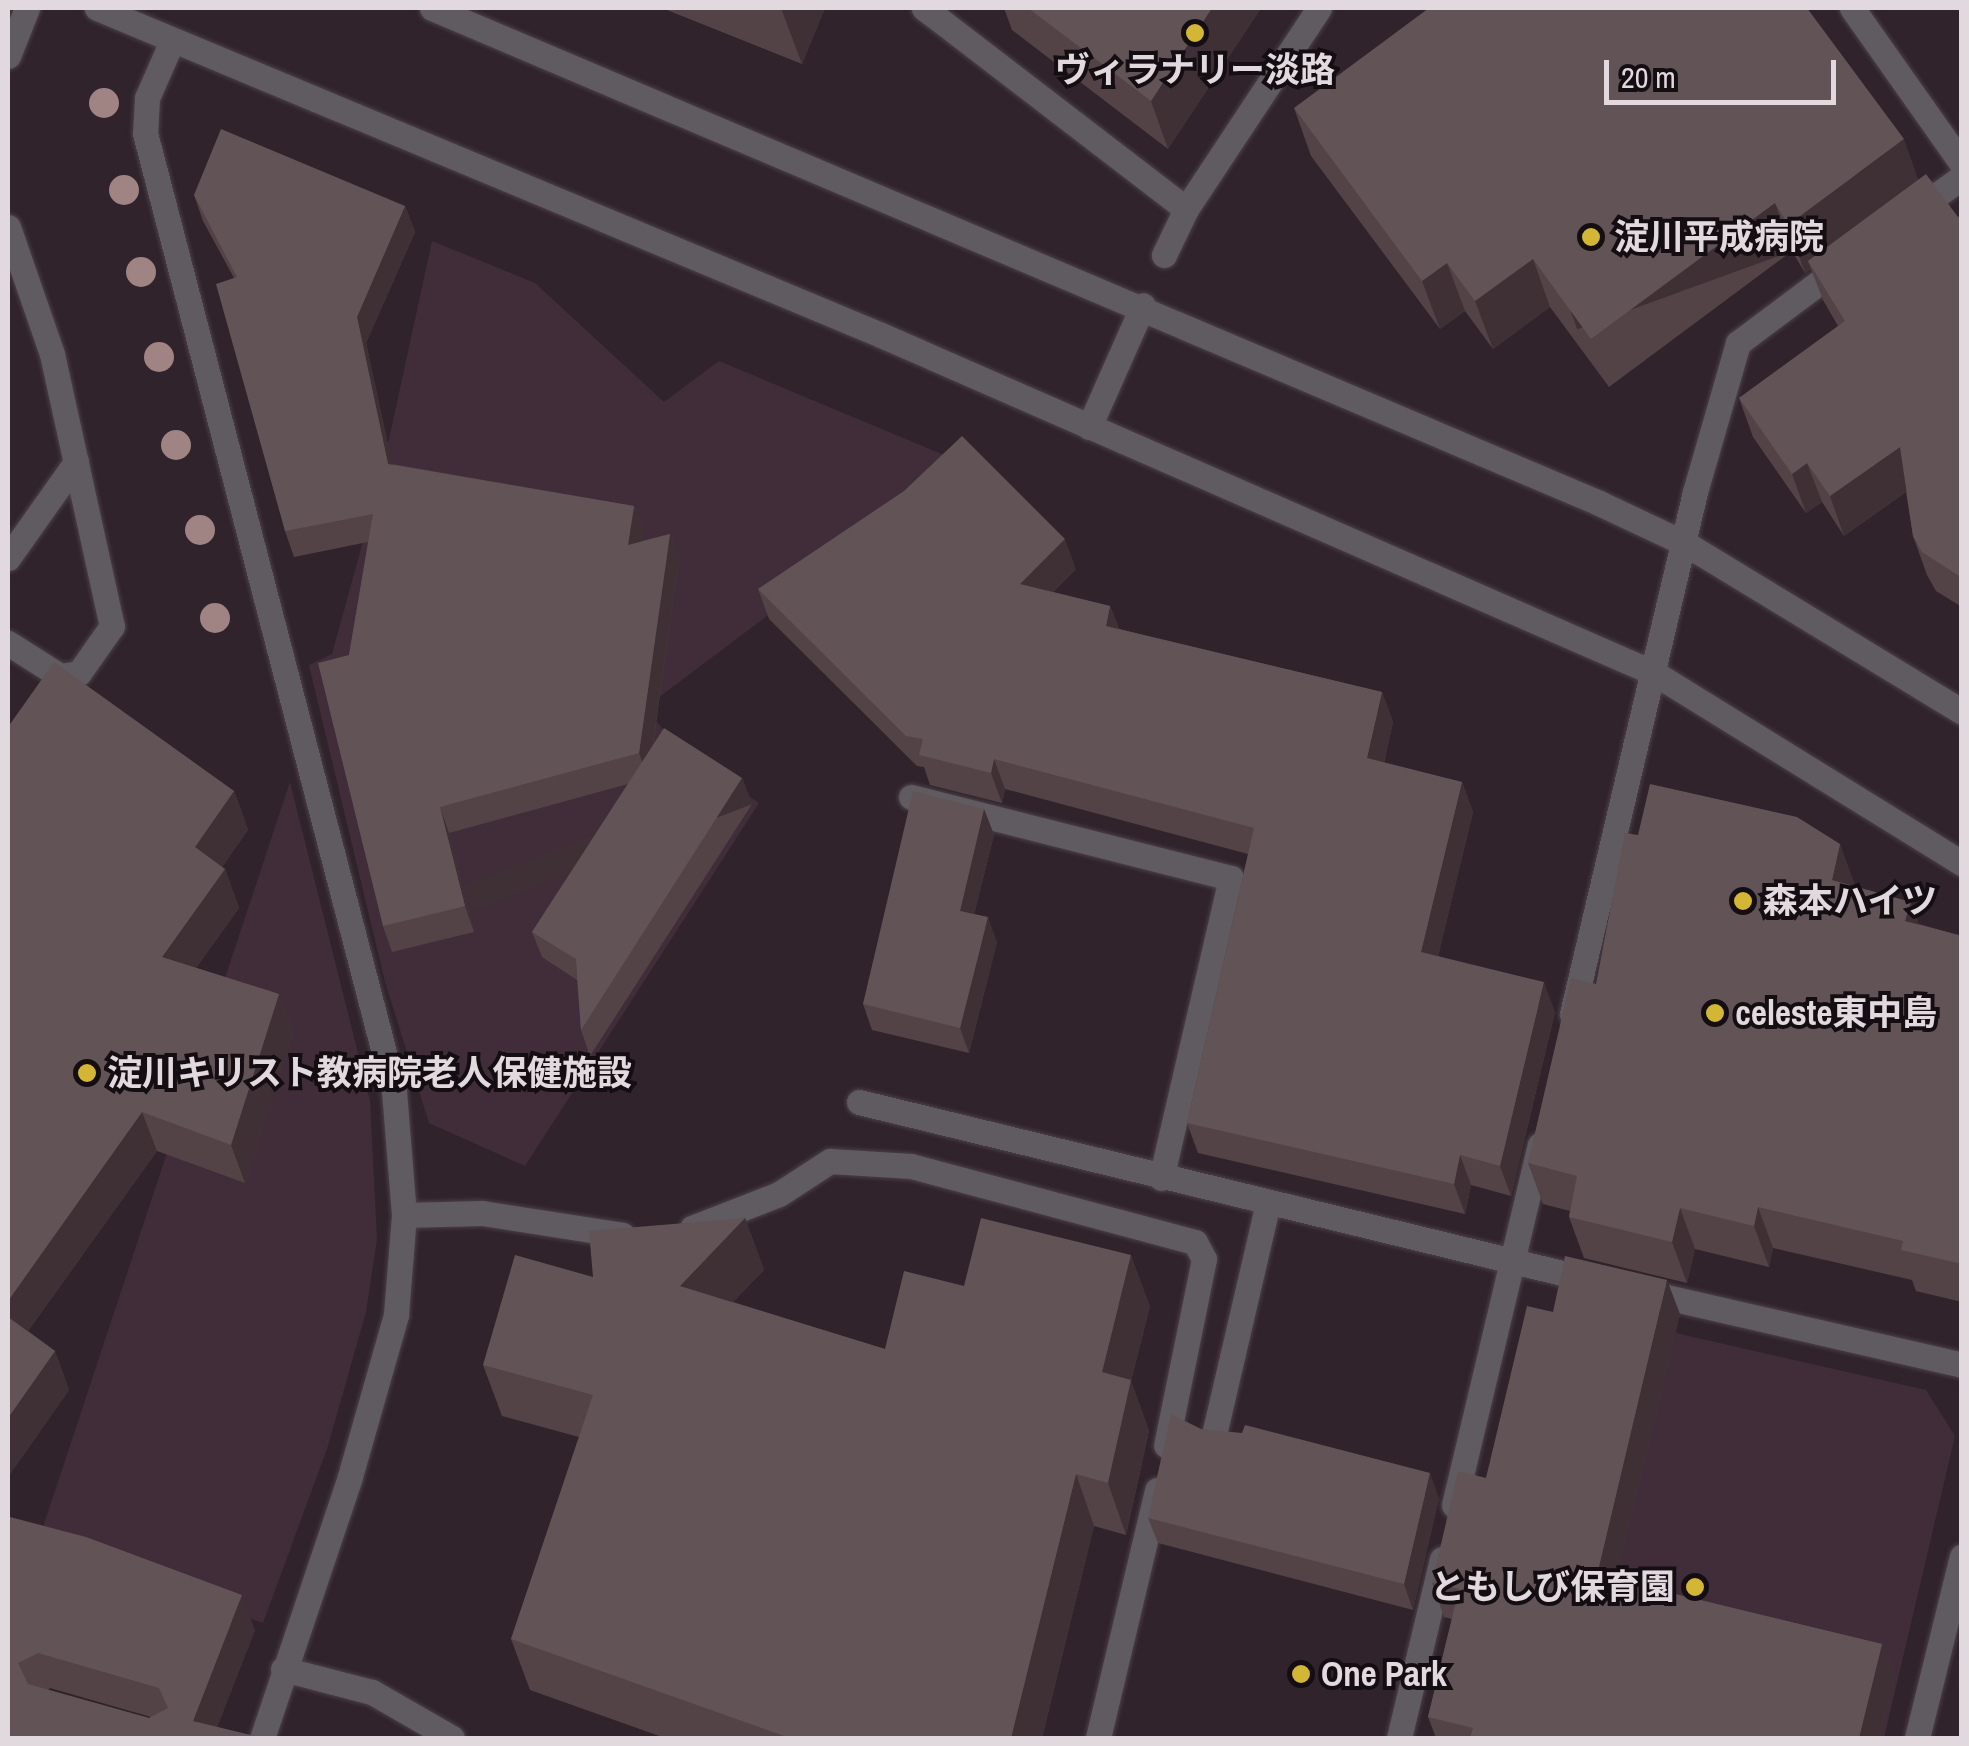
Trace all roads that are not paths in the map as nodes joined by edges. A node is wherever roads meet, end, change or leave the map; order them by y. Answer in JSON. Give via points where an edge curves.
{"nodes":[{"id":1,"x":27,"y":8,"type":"edge"},
{"id":2,"x":97,"y":8,"type":"edge"},
{"id":3,"x":432,"y":8,"type":"edge"},
{"id":4,"x":924,"y":8,"type":"edge"},
{"id":5,"x":1320,"y":8,"type":"edge"},
{"id":6,"x":1852,"y":8,"type":"edge"},
{"id":7,"x":172,"y":41,"type":"junction"},
{"id":8,"x":8,"y":56,"type":"edge"},
{"id":9,"x":1962,"y":164,"type":"edge"},
{"id":10,"x":1962,"y":176,"type":"edge"},
{"id":11,"x":1186,"y":209,"type":"junction"},
{"id":12,"x":1898,"y":224,"type":"edge"},
{"id":13,"x":8,"y":226,"type":"edge"},
{"id":14,"x":1866,"y":248,"type":"edge"},
{"id":15,"x":1164,"y":255,"type":"dead end"},
{"id":16,"x":1142,"y":305,"type":"junction"},
{"id":17,"x":1089,"y":427,"type":"junction"},
{"id":18,"x":76,"y":462,"type":"junction"},
{"id":19,"x":1686,"y":544,"type":"junction"},
{"id":20,"x":8,"y":558,"type":"edge"},
{"id":21,"x":8,"y":643,"type":"edge"},
{"id":22,"x":1654,"y":673,"type":"junction"},
{"id":23,"x":1962,"y":712,"type":"edge"},
{"id":24,"x":911,"y":797,"type":"edge"},
{"id":25,"x":1962,"y":863,"type":"edge"},
{"id":26,"x":1567,"y":1036,"type":"edge"},
{"id":27,"x":859,"y":1102,"type":"dead end"},
{"id":28,"x":1549,"y":1111,"type":"edge"},
{"id":29,"x":1161,"y":1178,"type":"junction"},
{"id":30,"x":1268,"y":1203,"type":"junction"},
{"id":31,"x":404,"y":1215,"type":"junction"},
{"id":32,"x":1512,"y":1262,"type":"junction"},
{"id":33,"x":1962,"y":1365,"type":"edge"},
{"id":34,"x":1213,"y":1440,"type":"edge"},
{"id":35,"x":1962,"y":1556,"type":"edge"},
{"id":36,"x":284,"y":1670,"type":"junction"},
{"id":37,"x":262,"y":1738,"type":"edge"},
{"id":38,"x":452,"y":1738,"type":"edge"},
{"id":39,"x":1098,"y":1738,"type":"edge"},
{"id":40,"x":1399,"y":1738,"type":"edge"},
{"id":41,"x":1916,"y":1738,"type":"edge"}],
"edges":[{"from":1,"to":8,"type":"street"},
{"from":2,"to":7,"type":"street"},
{"from":3,"to":16,"type":"street"},
{"from":4,"to":11,"type":"street"},
{"from":5,"to":11,"type":"street"},
{"from":6,"to":9,"type":"street"},
{"from":7,"to":17,"type":"street"},
{"from":7,"to":31,"type":"street","via":[[147,98],[145,133],[394,1091]]},
{"from":10,"to":12,"type":"street"},
{"from":11,"to":15,"type":"street"},
{"from":13,"to":18,"type":"street","via":[[52,354]]},
{"from":14,"to":19,"type":"street","via":[[1738,343]]},
{"from":16,"to":17,"type":"street"},
{"from":16,"to":19,"type":"street"},
{"from":17,"to":22,"type":"street"},
{"from":18,"to":20,"type":"street"},
{"from":18,"to":21,"type":"street","via":[[112,626],[79,673],[60,676]]},
{"from":19,"to":22,"type":"street"},
{"from":19,"to":23,"type":"street"},
{"from":22,"to":25,"type":"street"},
{"from":22,"to":26,"type":"street"},
{"from":24,"to":29,"type":"street","via":[[1231,878]]},
{"from":27,"to":29,"type":"street"},
{"from":28,"to":32,"type":"street"},
{"from":29,"to":30,"type":"street"},
{"from":30,"to":32,"type":"street"},
{"from":30,"to":34,"type":"street"},
{"from":31,"to":36,"type":"street","via":[[396,1316]]},
{"from":31,"to":39,"type":"street","via":[[482,1213],[592,1234],[659,1234],[714,1224],[830,1161],[911,1166],[1195,1242],[1204,1259]]},
{"from":32,"to":33,"type":"street"},
{"from":32,"to":40,"type":"street"},
{"from":35,"to":41,"type":"street"},
{"from":36,"to":37,"type":"street"},
{"from":36,"to":38,"type":"street","via":[[372,1692]]}]}
